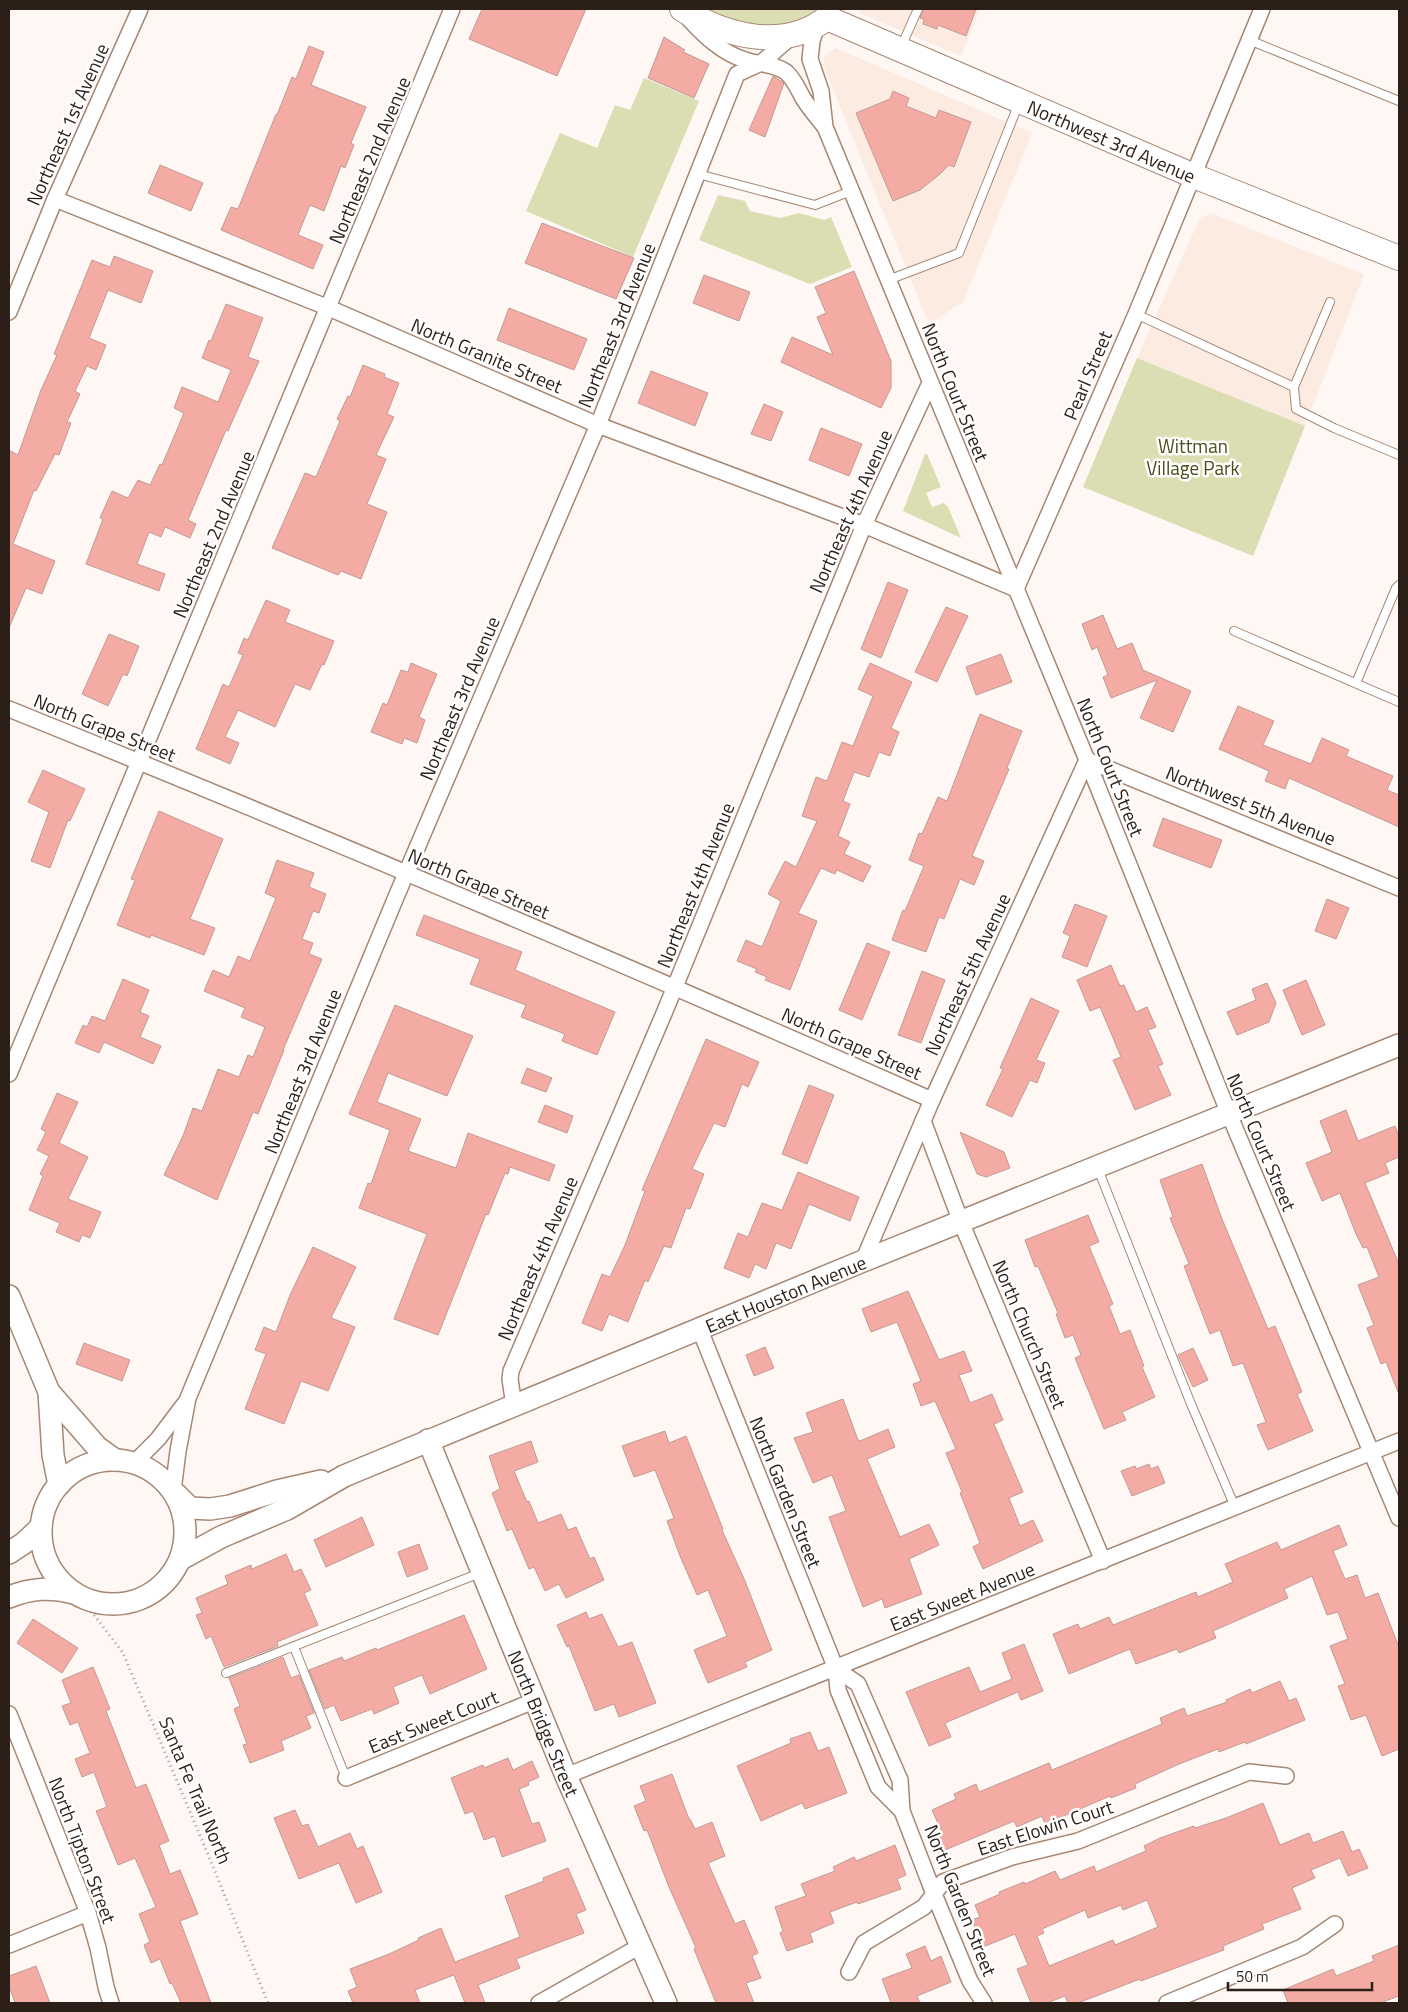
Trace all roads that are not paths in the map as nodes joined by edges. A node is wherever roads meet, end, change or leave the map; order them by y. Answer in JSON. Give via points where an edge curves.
{"nodes":[{"id":1,"x":140,"y":9,"type":"edge"},
{"id":2,"x":452,"y":9,"type":"edge"},
{"id":3,"x":680,"y":9,"type":"edge"},
{"id":4,"x":918,"y":9,"type":"edge"},
{"id":5,"x":1262,"y":9,"type":"edge"},
{"id":6,"x":826,"y":18,"type":"edge"},
{"id":7,"x":792,"y":36,"type":"junction"},
{"id":8,"x":1249,"y":40,"type":"junction"},
{"id":9,"x":900,"y":49,"type":"junction"},
{"id":10,"x":726,"y":52,"type":"junction"},
{"id":11,"x":761,"y":63,"type":"junction"},
{"id":12,"x":737,"y":74,"type":"junction"},
{"id":13,"x":1020,"y":101,"type":"junction"},
{"id":14,"x":1399,"y":101,"type":"edge"},
{"id":15,"x":824,"y":127,"type":"junction"},
{"id":16,"x":698,"y":174,"type":"junction"},
{"id":17,"x":1194,"y":176,"type":"junction"},
{"id":18,"x":851,"y":191,"type":"junction"},
{"id":19,"x":55,"y":199,"type":"junction"},
{"id":20,"x":1399,"y":258,"type":"edge"},
{"id":21,"x":888,"y":280,"type":"junction"},
{"id":22,"x":1330,"y":302,"type":"dead end"},
{"id":23,"x":328,"y":308,"type":"junction"},
{"id":24,"x":9,"y":312,"type":"edge"},
{"id":25,"x":1136,"y":314,"type":"junction"},
{"id":26,"x":930,"y":382,"type":"junction"},
{"id":27,"x":1294,"y":387,"type":"junction"},
{"id":28,"x":598,"y":425,"type":"junction"},
{"id":29,"x":1399,"y":455,"type":"edge"},
{"id":30,"x":864,"y":525,"type":"junction"},
{"id":31,"x":1399,"y":585,"type":"edge"},
{"id":32,"x":1016,"y":589,"type":"junction"},
{"id":33,"x":1234,"y":631,"type":"dead end"},
{"id":34,"x":1356,"y":683,"type":"junction"},
{"id":35,"x":1399,"y":702,"type":"edge"},
{"id":36,"x":9,"y":709,"type":"edge"},
{"id":37,"x":1087,"y":760,"type":"junction"},
{"id":38,"x":140,"y":762,"type":"junction"},
{"id":39,"x":406,"y":873,"type":"junction"},
{"id":40,"x":1399,"y":888,"type":"edge"},
{"id":41,"x":675,"y":986,"type":"junction"},
{"id":42,"x":1399,"y":1045,"type":"edge"},
{"id":43,"x":9,"y":1074,"type":"edge"},
{"id":44,"x":932,"y":1100,"type":"junction"},
{"id":45,"x":1228,"y":1114,"type":"junction"},
{"id":46,"x":923,"y":1122,"type":"junction"},
{"id":47,"x":1098,"y":1167,"type":"junction"},
{"id":48,"x":961,"y":1222,"type":"junction"},
{"id":49,"x":863,"y":1261,"type":"junction"},
{"id":50,"x":9,"y":1296,"type":"edge"},
{"id":51,"x":700,"y":1330,"type":"junction"},
{"id":52,"x":49,"y":1392,"type":"junction"},
{"id":53,"x":188,"y":1398,"type":"junction"},
{"id":54,"x":514,"y":1406,"type":"junction"},
{"id":55,"x":428,"y":1440,"type":"junction"},
{"id":56,"x":1399,"y":1441,"type":"edge"},
{"id":57,"x":1372,"y":1452,"type":"junction"},
{"id":58,"x":124,"y":1461,"type":"junction"},
{"id":59,"x":344,"y":1476,"type":"junction"},
{"id":60,"x":58,"y":1485,"type":"junction"},
{"id":61,"x":174,"y":1493,"type":"junction"},
{"id":62,"x":1235,"y":1507,"type":"junction"},
{"id":63,"x":1399,"y":1518,"type":"edge"},
{"id":64,"x":41,"y":1527,"type":"junction"},
{"id":65,"x":9,"y":1553,"type":"edge"},
{"id":66,"x":181,"y":1559,"type":"junction"},
{"id":67,"x":1103,"y":1561,"type":"junction"},
{"id":68,"x":481,"y":1572,"type":"junction"},
{"id":69,"x":77,"y":1595,"type":"junction"},
{"id":70,"x":9,"y":1597,"type":"edge"},
{"id":71,"x":294,"y":1647,"type":"junction"},
{"id":72,"x":836,"y":1668,"type":"junction"},
{"id":73,"x":226,"y":1673,"type":"dead end"},
{"id":74,"x":536,"y":1700,"type":"junction"},
{"id":75,"x":9,"y":1714,"type":"edge"},
{"id":76,"x":566,"y":1776,"type":"junction"},
{"id":77,"x":1286,"y":1776,"type":"dead end"},
{"id":78,"x":346,"y":1778,"type":"joint"},
{"id":79,"x":902,"y":1811,"type":"junction"},
{"id":80,"x":934,"y":1894,"type":"junction"},
{"id":81,"x":88,"y":1913,"type":"junction"},
{"id":82,"x":1335,"y":1924,"type":"dead end"},
{"id":83,"x":9,"y":1945,"type":"edge"},
{"id":84,"x":642,"y":1945,"type":"junction"},
{"id":85,"x":849,"y":1972,"type":"dead end"},
{"id":86,"x":111,"y":2003,"type":"edge"},
{"id":87,"x":540,"y":2003,"type":"edge"},
{"id":88,"x":666,"y":2003,"type":"edge"},
{"id":89,"x":984,"y":2003,"type":"edge"},
{"id":90,"x":1167,"y":2003,"type":"edge"}],
"edges":[{"from":1,"to":19,"type":"street","name":"Northeast 1st Avenue"},
{"from":2,"to":23,"type":"street","name":"Northeast 2nd Avenue"},
{"from":3,"to":7,"type":"main road","via":[[710,25],[739,34]]},
{"from":3,"to":10,"type":"street","via":[[703,34]]},
{"from":4,"to":9,"type":"lane"},
{"from":5,"to":8,"type":"street","name":"Pearl Street"},
{"from":6,"to":7,"type":"main road","via":[[805,32]]},
{"from":6,"to":9,"type":"main road","name":"Northwest 3rd Avenue"},
{"from":6,"to":15,"type":"street","name":"North Court Street","via":[[812,41],[810,59],[821,91]]},
{"from":7,"to":11,"type":"street"},
{"from":8,"to":14,"type":"lane"},
{"from":8,"to":17,"type":"street","name":"Pearl Street"},
{"from":9,"to":13,"type":"main road","name":"Northwest 3rd Avenue"},
{"from":10,"to":11,"type":"street"},
{"from":10,"to":12,"type":"street"},
{"from":11,"to":12,"type":"street"},
{"from":11,"to":15,"type":"street","via":[[786,72]]},
{"from":12,"to":16,"type":"street","name":"Northeast 3rd Avenue"},
{"from":13,"to":17,"type":"main road","name":"Northwest 3rd Avenue"},
{"from":13,"to":21,"type":"lane","via":[[959,253]]},
{"from":15,"to":18,"type":"street","name":"North Court Street"},
{"from":16,"to":18,"type":"lane","via":[[815,205]]},
{"from":16,"to":28,"type":"street","name":"Northeast 3rd Avenue"},
{"from":17,"to":20,"type":"main road","name":"Northwest 3rd Avenue"},
{"from":17,"to":25,"type":"street","name":"Pearl Street"},
{"from":18,"to":21,"type":"street","name":"North Court Street"},
{"from":19,"to":23,"type":"street","name":"North Granite Street"},
{"from":19,"to":24,"type":"street","name":"Northeast 1st Avenue"},
{"from":21,"to":26,"type":"street","name":"North Court Street"},
{"from":22,"to":27,"type":"lane"},
{"from":23,"to":28,"type":"street","name":"North Granite Street"},
{"from":23,"to":38,"type":"street","name":"Northeast 2nd Avenue"},
{"from":25,"to":27,"type":"lane"},
{"from":25,"to":32,"type":"street","name":"Pearl Street"},
{"from":26,"to":30,"type":"street","name":"Northeast 4th Avenue"},
{"from":26,"to":32,"type":"street","name":"North Court Street"},
{"from":27,"to":29,"type":"lane","via":[[1296,409]]},
{"from":28,"to":30,"type":"street","name":"North Granite Street"},
{"from":28,"to":39,"type":"street","name":"Northeast 3rd Avenue"},
{"from":30,"to":32,"type":"street","name":"North Granite Street"},
{"from":30,"to":41,"type":"street","name":"Northeast 4th Avenue"},
{"from":31,"to":34,"type":"lane"},
{"from":32,"to":37,"type":"street","name":"North Court Street"},
{"from":33,"to":34,"type":"lane"},
{"from":34,"to":35,"type":"lane"},
{"from":36,"to":38,"type":"street","name":"North Grape Street"},
{"from":37,"to":40,"type":"street","name":"Northwest 5th Avenue"},
{"from":37,"to":44,"type":"street","name":"Northeast 5th Avenue"},
{"from":37,"to":45,"type":"street","name":"North Court Street"},
{"from":38,"to":39,"type":"street","name":"North Grape Street"},
{"from":38,"to":43,"type":"street","name":"Northeast 2nd Avenue"},
{"from":39,"to":41,"type":"street","name":"North Grape Street"},
{"from":39,"to":53,"type":"street","name":"Northeast 3rd Avenue"},
{"from":41,"to":44,"type":"street","name":"North Grape Street"},
{"from":41,"to":54,"type":"street","name":"Northeast 4th Avenue","via":[[511,1370]]},
{"from":42,"to":45,"type":"main road","name":"East Houston Avenue"},
{"from":44,"to":46,"type":"street","name":"Northeast 5th Avenue"},
{"from":45,"to":47,"type":"main road","name":"East Houston Avenue"},
{"from":45,"to":57,"type":"street","name":"North Court Street"},
{"from":46,"to":48,"type":"street","name":"North Church Street"},
{"from":46,"to":49,"type":"street","name":"Northeast 5th Avenue"},
{"from":47,"to":48,"type":"main road","name":"East Houston Avenue"},
{"from":47,"to":62,"type":"lane"},
{"from":48,"to":49,"type":"main road","name":"East Houston Avenue"},
{"from":48,"to":67,"type":"street","name":"North Church Street"},
{"from":49,"to":51,"type":"main road","name":"East Houston Avenue"},
{"from":50,"to":52,"type":"main road"},
{"from":51,"to":54,"type":"main road","name":"East Houston Avenue"},
{"from":51,"to":72,"type":"street","name":"North Garden Street"},
{"from":52,"to":58,"type":"main road","via":[[97,1447]]},
{"from":52,"to":60,"type":"main road"},
{"from":53,"to":58,"type":"street","name":"Northeast 3rd Avenue","via":[[158,1439]]},
{"from":53,"to":61,"type":"street","name":"Northeast 3rd Avenue"},
{"from":54,"to":55,"type":"main road","name":"East Houston Avenue"},
{"from":55,"to":59,"type":"main road","name":"East Houston Avenue"},
{"from":55,"to":68,"type":"main road","name":"North Bridge Street"},
{"from":56,"to":57,"type":"street","name":"East Sweet Avenue"},
{"from":57,"to":62,"type":"street","name":"East Sweet Avenue"},
{"from":57,"to":63,"type":"street","name":"North Court Street"},
{"from":58,"to":60,"type":"main road","via":[[94,1462],[74,1471]]},
{"from":58,"to":61,"type":"main road","via":[[156,1473]]},
{"from":59,"to":61,"type":"main road","name":"East Houston Avenue","via":[[210,1509],[190,1508]]},
{"from":59,"to":66,"type":"main road","name":"East Houston Avenue","via":[[287,1509],[221,1537]]},
{"from":60,"to":64,"type":"main road","via":[[46,1505]]},
{"from":61,"to":66,"type":"main road","via":[[184,1515],[186,1538]]},
{"from":62,"to":67,"type":"street","name":"East Sweet Avenue"},
{"from":64,"to":65,"type":"main road"},
{"from":64,"to":69,"type":"main road","via":[[42,1547],[48,1565]]},
{"from":66,"to":69,"type":"main road","via":[[168,1580],[150,1595],[127,1603],[103,1604]]},
{"from":67,"to":72,"type":"street","name":"East Sweet Avenue"},
{"from":68,"to":71,"type":"lane"},
{"from":68,"to":74,"type":"main road","name":"North Bridge Street"},
{"from":69,"to":70,"type":"main road","via":[[42,1588]]},
{"from":71,"to":73,"type":"lane"},
{"from":71,"to":78,"type":"lane"},
{"from":72,"to":76,"type":"street","name":"East Sweet Avenue"},
{"from":72,"to":79,"type":"street","name":"North Garden Street","via":[[838,1690],[878,1786]]},
{"from":72,"to":79,"type":"street","name":"North Garden Street","via":[[858,1684],[900,1780]]},
{"from":74,"to":76,"type":"main road","name":"North Bridge Street"},
{"from":74,"to":78,"type":"street","name":"East Sweet Court"},
{"from":75,"to":81,"type":"street","name":"North Tipton Street"},
{"from":76,"to":84,"type":"main road","name":"North Bridge Street"},
{"from":77,"to":80,"type":"street","name":"East Elowin Court","via":[[1248,1772],[1078,1841],[1012,1857],[943,1882]]},
{"from":79,"to":80,"type":"street","name":"North Garden Street"},
{"from":80,"to":85,"type":"street","name":"East Elowin Court","via":[[924,1907],[864,1943]]},
{"from":80,"to":89,"type":"street","name":"North Garden Street","via":[[970,1981]]},
{"from":81,"to":83,"type":"street"},
{"from":81,"to":86,"type":"street","name":"North Tipton Street"},
{"from":82,"to":90,"type":"street","via":[[1302,1947]]},
{"from":84,"to":87,"type":"street"},
{"from":84,"to":88,"type":"main road","name":"North Bridge Street"}]}
